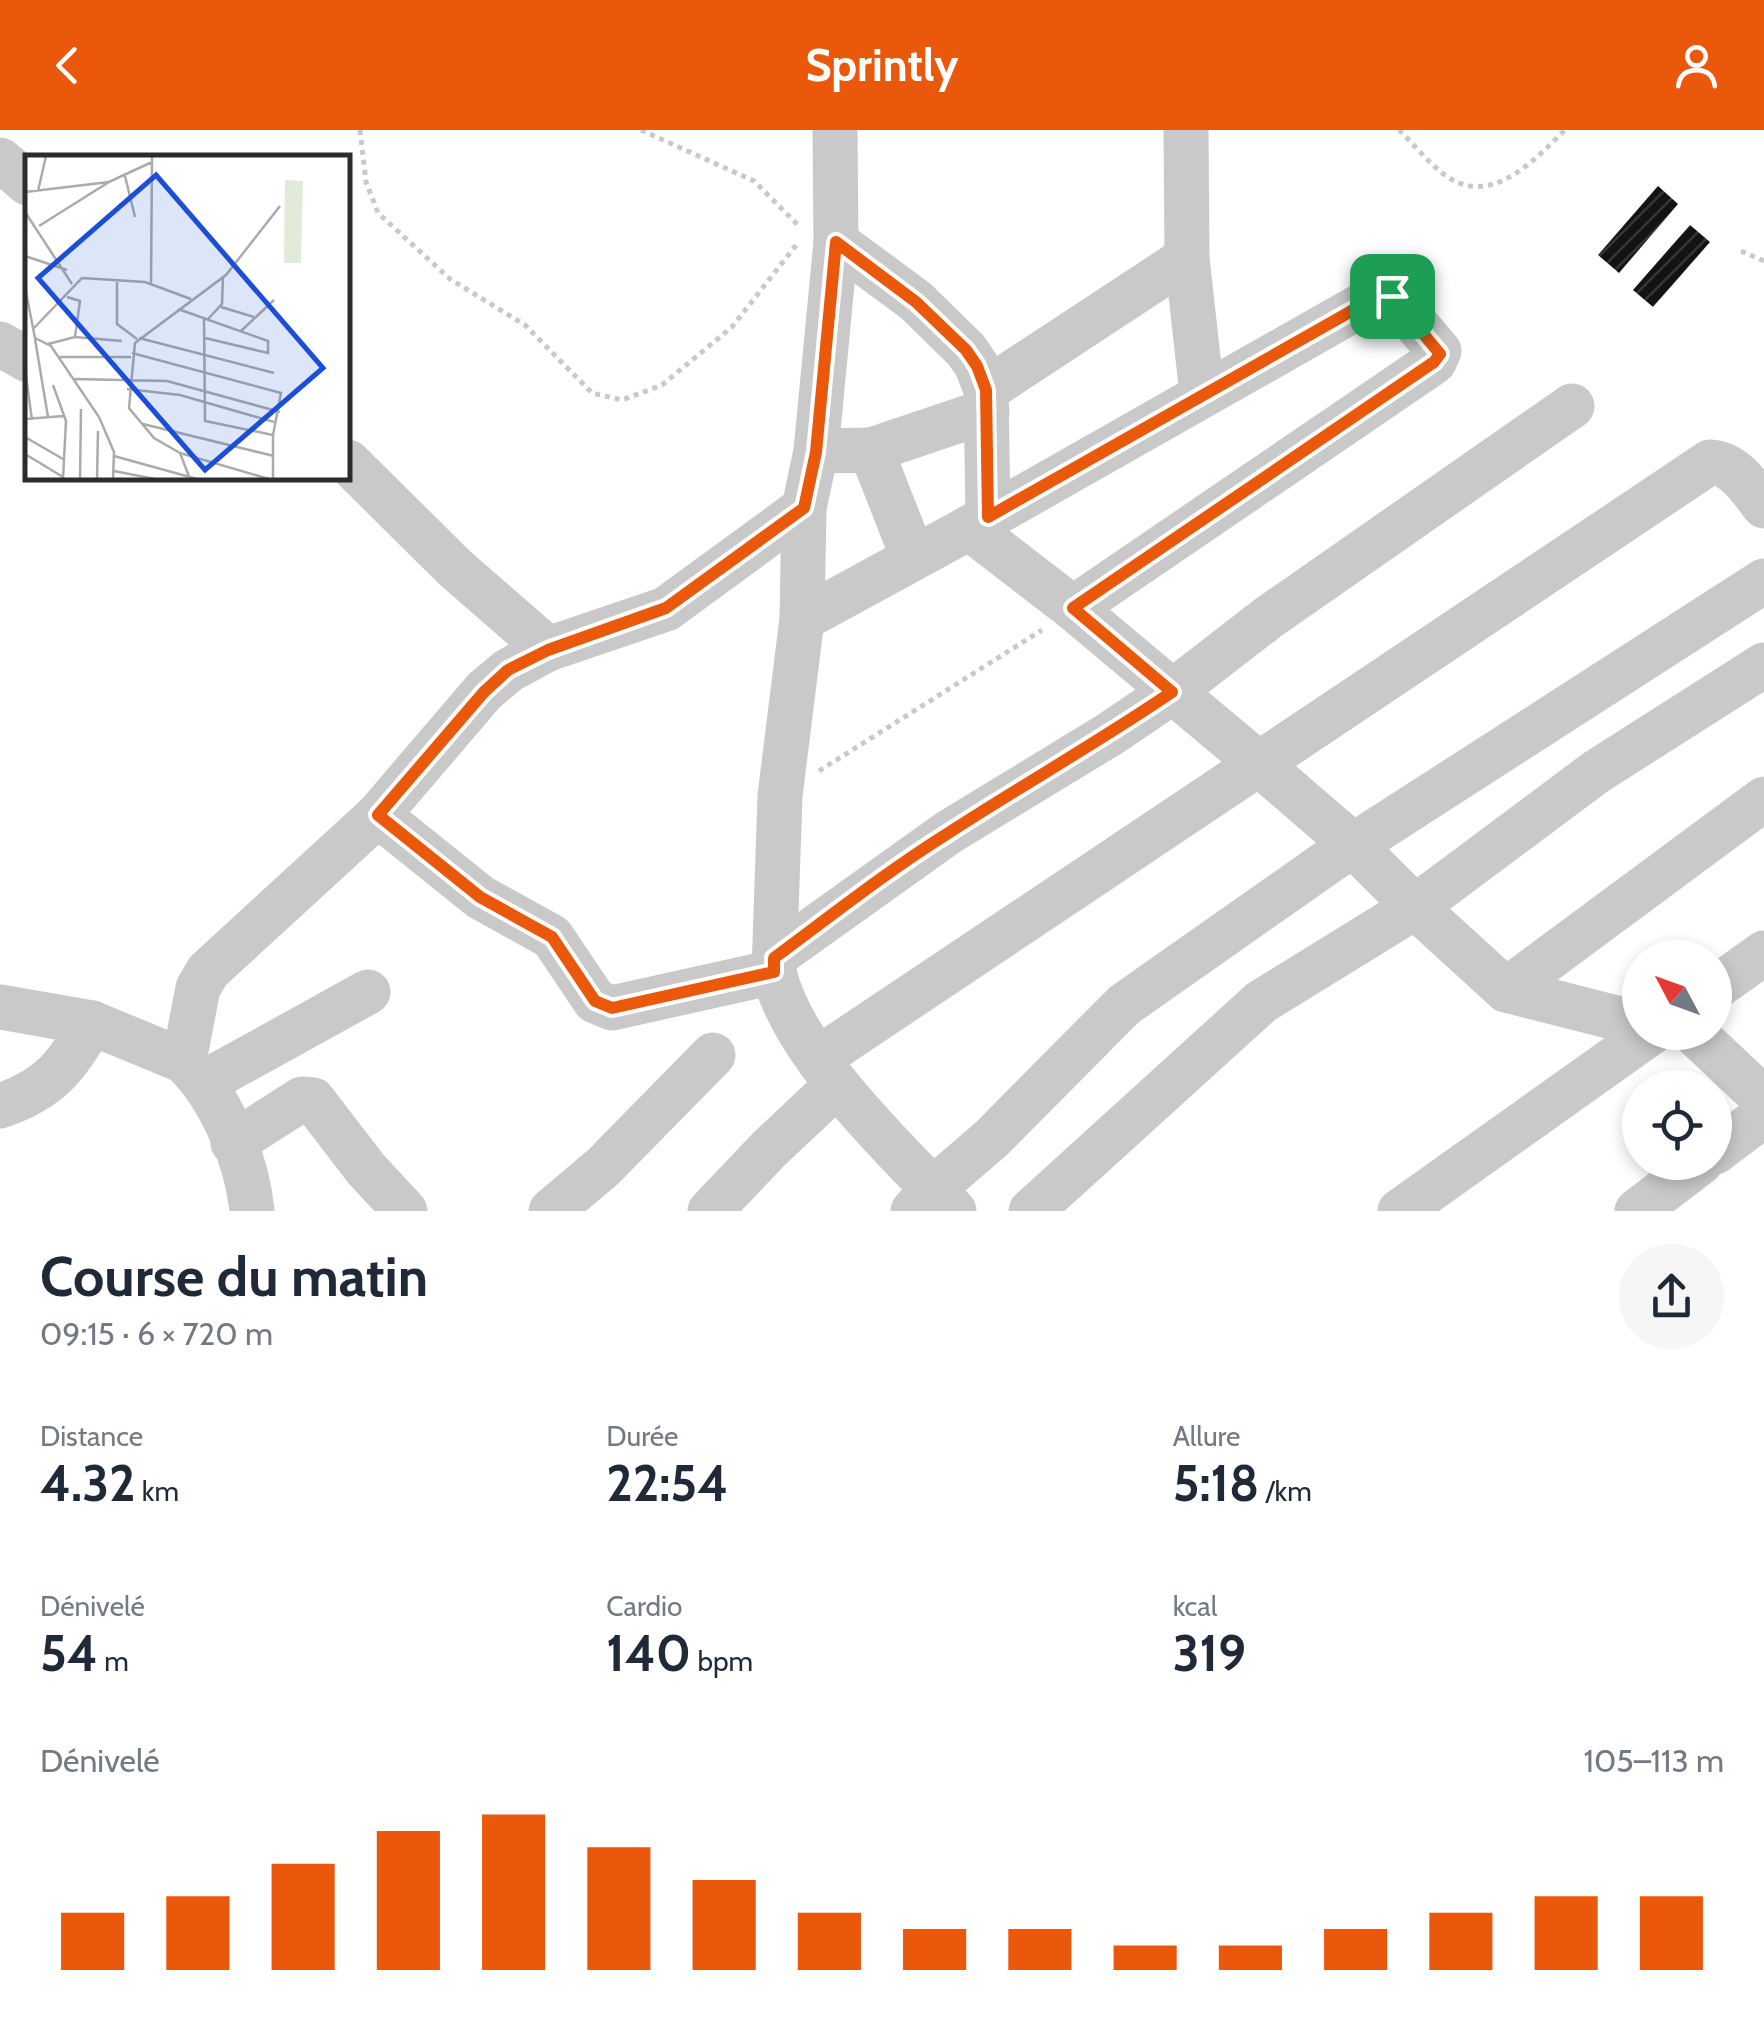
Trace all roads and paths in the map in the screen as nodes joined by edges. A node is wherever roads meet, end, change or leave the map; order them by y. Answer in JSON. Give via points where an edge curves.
{"nodes":[{"id":1,"x":360,"y":130,"type":"edge"},
{"id":2,"x":640,"y":130,"type":"edge"},
{"id":3,"x":834,"y":130,"type":"edge"},
{"id":4,"x":1186,"y":130,"type":"edge"},
{"id":5,"x":1399,"y":130,"type":"edge"},
{"id":6,"x":1566,"y":130,"type":"edge"},
{"id":7,"x":0,"y":160,"type":"edge"},
{"id":8,"x":25,"y":181,"type":"edge"},
{"id":9,"x":836,"y":242,"type":"junction"},
{"id":10,"x":1741,"y":251,"type":"dead end"},
{"id":11,"x":1187,"y":258,"type":"junction"},
{"id":12,"x":1764,"y":261,"type":"edge"},
{"id":13,"x":0,"y":344,"type":"edge"},
{"id":14,"x":25,"y":358,"type":"edge"},
{"id":15,"x":1202,"y":394,"type":"junction"},
{"id":16,"x":987,"y":400,"type":"junction"},
{"id":17,"x":1572,"y":406,"type":"dead end"},
{"id":18,"x":871,"y":450,"type":"junction"},
{"id":19,"x":816,"y":452,"type":"junction"},
{"id":20,"x":350,"y":464,"type":"edge"},
{"id":21,"x":1764,"y":506,"type":"edge"},
{"id":22,"x":804,"y":508,"type":"junction"},
{"id":23,"x":978,"y":523,"type":"junction"},
{"id":24,"x":913,"y":557,"type":"junction"},
{"id":25,"x":1764,"y":581,"type":"edge"},
{"id":26,"x":1073,"y":608,"type":"junction"},
{"id":27,"x":802,"y":619,"type":"junction"},
{"id":28,"x":548,"y":650,"type":"junction"},
{"id":29,"x":1764,"y":665,"type":"edge"},
{"id":30,"x":1172,"y":692,"type":"junction"},
{"id":31,"x":1258,"y":763,"type":"junction"},
{"id":32,"x":780,"y":796,"type":"junction"},
{"id":33,"x":1764,"y":799,"type":"edge"},
{"id":34,"x":378,"y":815,"type":"junction"},
{"id":35,"x":1353,"y":845,"type":"junction"},
{"id":36,"x":1415,"y":907,"type":"junction"},
{"id":37,"x":1764,"y":954,"type":"edge"},
{"id":38,"x":774,"y":965,"type":"junction"},
{"id":39,"x":1732,"y":976,"type":"edge"},
{"id":40,"x":1506,"y":990,"type":"junction"},
{"id":41,"x":368,"y":992,"type":"dead end"},
{"id":42,"x":0,"y":1007,"type":"edge"},
{"id":43,"x":1622,"y":1019,"type":"edge"},
{"id":44,"x":92,"y":1023,"type":"junction"},
{"id":45,"x":1627,"y":1050,"type":"edge"},
{"id":46,"x":1712,"y":1050,"type":"edge"},
{"id":47,"x":712,"y":1055,"type":"dead end"},
{"id":48,"x":828,"y":1071,"type":"junction"},
{"id":49,"x":195,"y":1072,"type":"junction"},
{"id":50,"x":1764,"y":1098,"type":"edge"},
{"id":51,"x":0,"y":1106,"type":"edge"},
{"id":52,"x":1764,"y":1115,"type":"edge"},
{"id":53,"x":1732,"y":1139,"type":"edge"},
{"id":54,"x":233,"y":1143,"type":"junction"},
{"id":55,"x":1677,"y":1180,"type":"edge"},
{"id":56,"x":934,"y":1203,"type":"edge"},
{"id":57,"x":252,"y":1211,"type":"edge"},
{"id":58,"x":405,"y":1211,"type":"edge"},
{"id":59,"x":551,"y":1211,"type":"edge"},
{"id":60,"x":710,"y":1211,"type":"edge"},
{"id":61,"x":1031,"y":1211,"type":"edge"},
{"id":62,"x":1400,"y":1211,"type":"edge"},
{"id":63,"x":1636,"y":1211,"type":"edge"}],
"edges":[{"from":1,"to":2,"type":"path","via":[[366,182],[378,213],[450,278],[525,325],[592,394],[622,400],[662,384],[732,328],[806,233],[754,181]]},
{"from":3,"to":9,"type":"street"},
{"from":4,"to":11,"type":"street"},
{"from":5,"to":6,"type":"path","via":[[1450,178],[1468,186],[1522,171]]},
{"from":7,"to":8,"type":"street"},
{"from":9,"to":16,"type":"street","via":[[944,328],[977,366]]},
{"from":9,"to":19,"type":"street"},
{"from":10,"to":12,"type":"path"},
{"from":11,"to":15,"type":"street"},
{"from":11,"to":16,"type":"street"},
{"from":13,"to":14,"type":"street"},
{"from":15,"to":23,"type":"street"},
{"from":15,"to":26,"type":"street","via":[[1384,294],[1440,354]]},
{"from":16,"to":18,"type":"street"},
{"from":16,"to":23,"type":"street"},
{"from":17,"to":30,"type":"street"},
{"from":18,"to":19,"type":"street"},
{"from":18,"to":24,"type":"street"},
{"from":19,"to":22,"type":"street"},
{"from":20,"to":28,"type":"street"},
{"from":21,"to":31,"type":"street","via":[[1731,468],[1710,462]]},
{"from":22,"to":27,"type":"street"},
{"from":22,"to":28,"type":"street","via":[[666,608]]},
{"from":23,"to":24,"type":"street"},
{"from":23,"to":26,"type":"street"},
{"from":24,"to":27,"type":"street"},
{"from":25,"to":35,"type":"street"},
{"from":26,"to":30,"type":"street"},
{"from":26,"to":32,"type":"path"},
{"from":27,"to":32,"type":"street"},
{"from":28,"to":34,"type":"street","via":[[508,670],[484,692]]},
{"from":29,"to":36,"type":"street","via":[[1596,772]]},
{"from":30,"to":31,"type":"street"},
{"from":30,"to":38,"type":"street","via":[[949,832]]},
{"from":31,"to":35,"type":"street"},
{"from":31,"to":48,"type":"street"},
{"from":32,"to":38,"type":"street"},
{"from":33,"to":40,"type":"street"},
{"from":34,"to":38,"type":"street","via":[[480,897],[552,937],[602,1006]]},
{"from":34,"to":49,"type":"street","via":[[208,971],[198,988]]},
{"from":35,"to":36,"type":"street"},
{"from":35,"to":56,"type":"street","via":[[1124,1004]]},
{"from":36,"to":40,"type":"street"},
{"from":36,"to":61,"type":"street","via":[[1261,1002]]},
{"from":37,"to":39,"type":"street"},
{"from":38,"to":48,"type":"street","via":[[780,998]]},
{"from":40,"to":43,"type":"street"},
{"from":41,"to":49,"type":"street"},
{"from":42,"to":44,"type":"street"},
{"from":44,"to":49,"type":"street"},
{"from":44,"to":51,"type":"street","via":[[56,1076]]},
{"from":45,"to":62,"type":"street"},
{"from":46,"to":50,"type":"street"},
{"from":47,"to":59,"type":"street"},
{"from":48,"to":56,"type":"street"},
{"from":48,"to":60,"type":"street","via":[[770,1148]]},
{"from":49,"to":54,"type":"street"},
{"from":52,"to":53,"type":"street"},
{"from":54,"to":57,"type":"street"},
{"from":54,"to":58,"type":"street","via":[[302,1099],[313,1100]]},
{"from":55,"to":63,"type":"street"}]}
